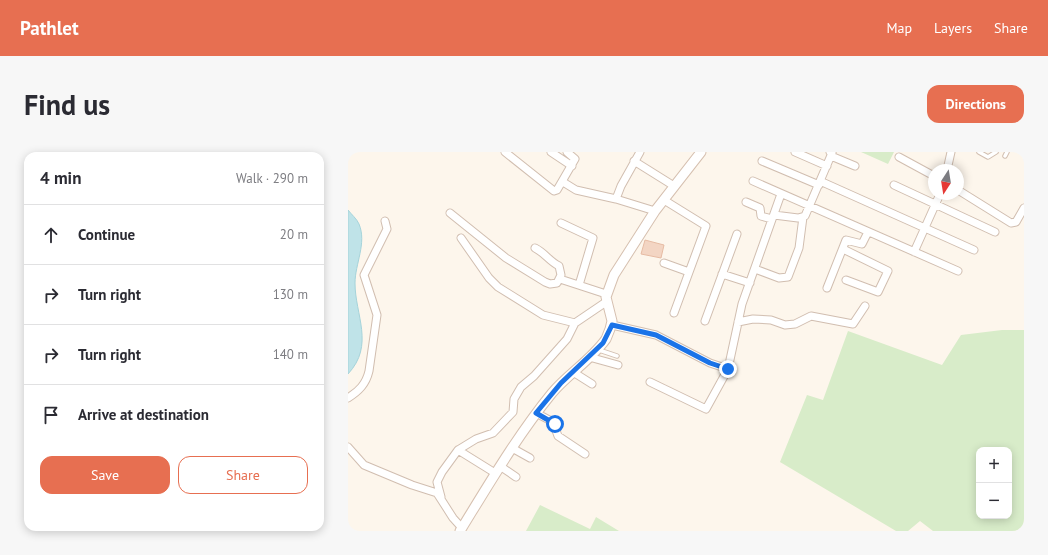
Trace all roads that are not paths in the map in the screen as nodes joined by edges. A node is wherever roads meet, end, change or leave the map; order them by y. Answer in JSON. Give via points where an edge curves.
{"nodes":[{"id":1,"x":505,"y":152,"type":"edge"},
{"id":2,"x":551,"y":152,"type":"edge"},
{"id":3,"x":566,"y":152,"type":"edge"},
{"id":4,"x":640,"y":152,"type":"edge"},
{"id":5,"x":701,"y":152,"type":"edge"},
{"id":6,"x":795,"y":152,"type":"edge"},
{"id":7,"x":979,"y":152,"type":"edge"},
{"id":8,"x":996,"y":152,"type":"edge"},
{"id":9,"x":949,"y":153,"type":"edge"},
{"id":10,"x":830,"y":154,"type":"edge"},
{"id":11,"x":899,"y":157,"type":"dead end"},
{"id":12,"x":634,"y":161,"type":"junction"},
{"id":13,"x":762,"y":161,"type":"dead end"},
{"id":14,"x":948,"y":164,"type":"edge"},
{"id":15,"x":572,"y":166,"type":"junction"},
{"id":16,"x":827,"y":166,"type":"junction"},
{"id":17,"x":855,"y":166,"type":"dead end"},
{"id":18,"x":928,"y":173,"type":"edge"},
{"id":19,"x":753,"y":181,"type":"dead end"},
{"id":20,"x":563,"y":182,"type":"junction"},
{"id":21,"x":820,"y":183,"type":"junction"},
{"id":22,"x":894,"y":185,"type":"dead end"},
{"id":23,"x":674,"y":186,"type":"junction"},
{"id":24,"x":781,"y":194,"type":"junction"},
{"id":25,"x":964,"y":194,"type":"edge"},
{"id":26,"x":616,"y":199,"type":"junction"},
{"id":27,"x":664,"y":200,"type":"junction"},
{"id":28,"x":937,"y":200,"type":"edge"},
{"id":29,"x":746,"y":202,"type":"dead end"},
{"id":30,"x":936,"y":203,"type":"junction"},
{"id":31,"x":810,"y":206,"type":"junction"},
{"id":32,"x":1024,"y":208,"type":"edge"},
{"id":33,"x":655,"y":211,"type":"junction"},
{"id":34,"x":450,"y":213,"type":"dead end"},
{"id":35,"x":773,"y":217,"type":"junction"},
{"id":36,"x":803,"y":217,"type":"junction"},
{"id":37,"x":386,"y":221,"type":"dead end"},
{"id":38,"x":561,"y":223,"type":"dead end"},
{"id":39,"x":925,"y":227,"type":"junction"},
{"id":40,"x":868,"y":232,"type":"junction"},
{"id":41,"x":995,"y":232,"type":"dead end"},
{"id":42,"x":737,"y":234,"type":"dead end"},
{"id":43,"x":461,"y":238,"type":"dead end"},
{"id":44,"x":535,"y":248,"type":"dead end"},
{"id":45,"x":842,"y":249,"type":"junction"},
{"id":46,"x":974,"y":250,"type":"dead end"},
{"id":47,"x":914,"y":252,"type":"junction"},
{"id":48,"x":664,"y":263,"type":"dead end"},
{"id":49,"x":754,"y":269,"type":"junction"},
{"id":50,"x":958,"y":271,"type":"dead end"},
{"id":51,"x":689,"y":272,"type":"junction"},
{"id":52,"x":722,"y":274,"type":"junction"},
{"id":53,"x":560,"y":279,"type":"junction"},
{"id":54,"x":846,"y":280,"type":"dead end"},
{"id":55,"x":750,"y":283,"type":"junction"},
{"id":56,"x":579,"y":285,"type":"junction"},
{"id":57,"x":827,"y":288,"type":"dead end"},
{"id":58,"x":606,"y":298,"type":"junction"},
{"id":59,"x":864,"y":306,"type":"dead end"},
{"id":60,"x":674,"y":313,"type":"dead end"},
{"id":61,"x":705,"y":321,"type":"dead end"},
{"id":62,"x":738,"y":322,"type":"junction"},
{"id":63,"x":575,"y":323,"type":"junction"},
{"id":64,"x":612,"y":325,"type":"junction"},
{"id":65,"x":597,"y":350,"type":"junction"},
{"id":66,"x":617,"y":356,"type":"dead end"},
{"id":67,"x":589,"y":357,"type":"junction"},
{"id":68,"x":618,"y":365,"type":"dead end"},
{"id":69,"x":728,"y":369,"type":"junction"},
{"id":70,"x":573,"y":372,"type":"junction"},
{"id":71,"x":650,"y":382,"type":"dead end"},
{"id":72,"x":592,"y":384,"type":"dead end"},
{"id":73,"x":348,"y":398,"type":"edge"},
{"id":74,"x":536,"y":413,"type":"junction"},
{"id":75,"x":348,"y":448,"type":"edge"},
{"id":76,"x":512,"y":448,"type":"junction"},
{"id":77,"x":458,"y":450,"type":"junction"},
{"id":78,"x":585,"y":454,"type":"dead end"},
{"id":79,"x":530,"y":458,"type":"dead end"},
{"id":80,"x":497,"y":470,"type":"junction"},
{"id":81,"x":516,"y":477,"type":"dead end"},
{"id":82,"x":441,"y":497,"type":"junction"},
{"id":83,"x":461,"y":529,"type":"edge"}],
"edges":[{"from":1,"to":20,"type":"street","via":[[551,190],[557,190]]},
{"from":2,"to":15,"type":"street"},
{"from":3,"to":15,"type":"street","via":[[575,158]]},
{"from":4,"to":12,"type":"street"},
{"from":5,"to":23,"type":"street"},
{"from":6,"to":16,"type":"street"},
{"from":7,"to":8,"type":"lane","via":[[988,157]]},
{"from":9,"to":14,"type":"street"},
{"from":10,"to":16,"type":"street"},
{"from":10,"to":17,"type":"street"},
{"from":11,"to":18,"type":"street"},
{"from":12,"to":23,"type":"street"},
{"from":12,"to":26,"type":"street"},
{"from":13,"to":21,"type":"street"},
{"from":15,"to":20,"type":"street"},
{"from":16,"to":21,"type":"street"},
{"from":19,"to":24,"type":"street"},
{"from":20,"to":26,"type":"street","via":[[576,190]]},
{"from":21,"to":31,"type":"street"},
{"from":21,"to":39,"type":"street"},
{"from":22,"to":30,"type":"street"},
{"from":23,"to":27,"type":"street"},
{"from":24,"to":31,"type":"street"},
{"from":24,"to":35,"type":"street"},
{"from":25,"to":32,"type":"street","via":[[1010,223],[1016,222]]},
{"from":26,"to":33,"type":"street"},
{"from":27,"to":33,"type":"street"},
{"from":27,"to":51,"type":"street","via":[[706,226]]},
{"from":28,"to":30,"type":"street"},
{"from":29,"to":35,"type":"street","via":[[760,208],[761,216]]},
{"from":30,"to":39,"type":"street"},
{"from":30,"to":41,"type":"street"},
{"from":31,"to":36,"type":"street"},
{"from":31,"to":40,"type":"street"},
{"from":33,"to":58,"type":"street","via":[[616,270]]},
{"from":34,"to":53,"type":"street","via":[[506,258],[538,278],[550,284],[557,283]]},
{"from":35,"to":36,"type":"street"},
{"from":35,"to":49,"type":"street"},
{"from":36,"to":49,"type":"street","via":[[799,248],[788,277],[779,278]]},
{"from":37,"to":73,"type":"street","via":[[387,229],[364,275],[377,315],[369,371],[367,380],[359,391]]},
{"from":38,"to":56,"type":"street","via":[[594,238]]},
{"from":39,"to":46,"type":"street"},
{"from":39,"to":47,"type":"street"},
{"from":40,"to":45,"type":"street","via":[[863,243],[847,240]]},
{"from":40,"to":47,"type":"street"},
{"from":42,"to":52,"type":"street"},
{"from":43,"to":63,"type":"street","via":[[498,287],[543,315]]},
{"from":44,"to":53,"type":"street","via":[[559,266]]},
{"from":45,"to":54,"type":"street","via":[[888,271],[878,292]]},
{"from":45,"to":57,"type":"street"},
{"from":47,"to":50,"type":"street"},
{"from":48,"to":51,"type":"street"},
{"from":49,"to":55,"type":"street"},
{"from":51,"to":60,"type":"street"},
{"from":52,"to":55,"type":"street"},
{"from":52,"to":61,"type":"street"},
{"from":53,"to":56,"type":"street"},
{"from":55,"to":62,"type":"street"},
{"from":56,"to":58,"type":"street"},
{"from":58,"to":63,"type":"street"},
{"from":58,"to":64,"type":"street"},
{"from":59,"to":62,"type":"street","via":[[853,324],[811,316],[794,324],[753,319]]},
{"from":62,"to":69,"type":"street"},
{"from":63,"to":77,"type":"street","via":[[567,339],[521,388],[514,399],[513,412],[494,433],[476,439]]},
{"from":64,"to":65,"type":"street","via":[[606,339]]},
{"from":64,"to":69,"type":"street","via":[[656,335],[710,363]]},
{"from":65,"to":66,"type":"lane"},
{"from":65,"to":67,"type":"street"},
{"from":67,"to":68,"type":"street"},
{"from":67,"to":70,"type":"street"},
{"from":69,"to":71,"type":"street","via":[[705,410]]},
{"from":70,"to":72,"type":"street"},
{"from":70,"to":74,"type":"street"},
{"from":74,"to":76,"type":"street"},
{"from":74,"to":78,"type":"street","via":[[553,422],[558,436]]},
{"from":75,"to":82,"type":"street","via":[[364,465],[437,493]]},
{"from":76,"to":79,"type":"street"},
{"from":76,"to":80,"type":"street"},
{"from":77,"to":80,"type":"street"},
{"from":77,"to":82,"type":"street","via":[[437,482]]},
{"from":80,"to":81,"type":"street"},
{"from":80,"to":83,"type":"street"},
{"from":82,"to":83,"type":"street"}]}
